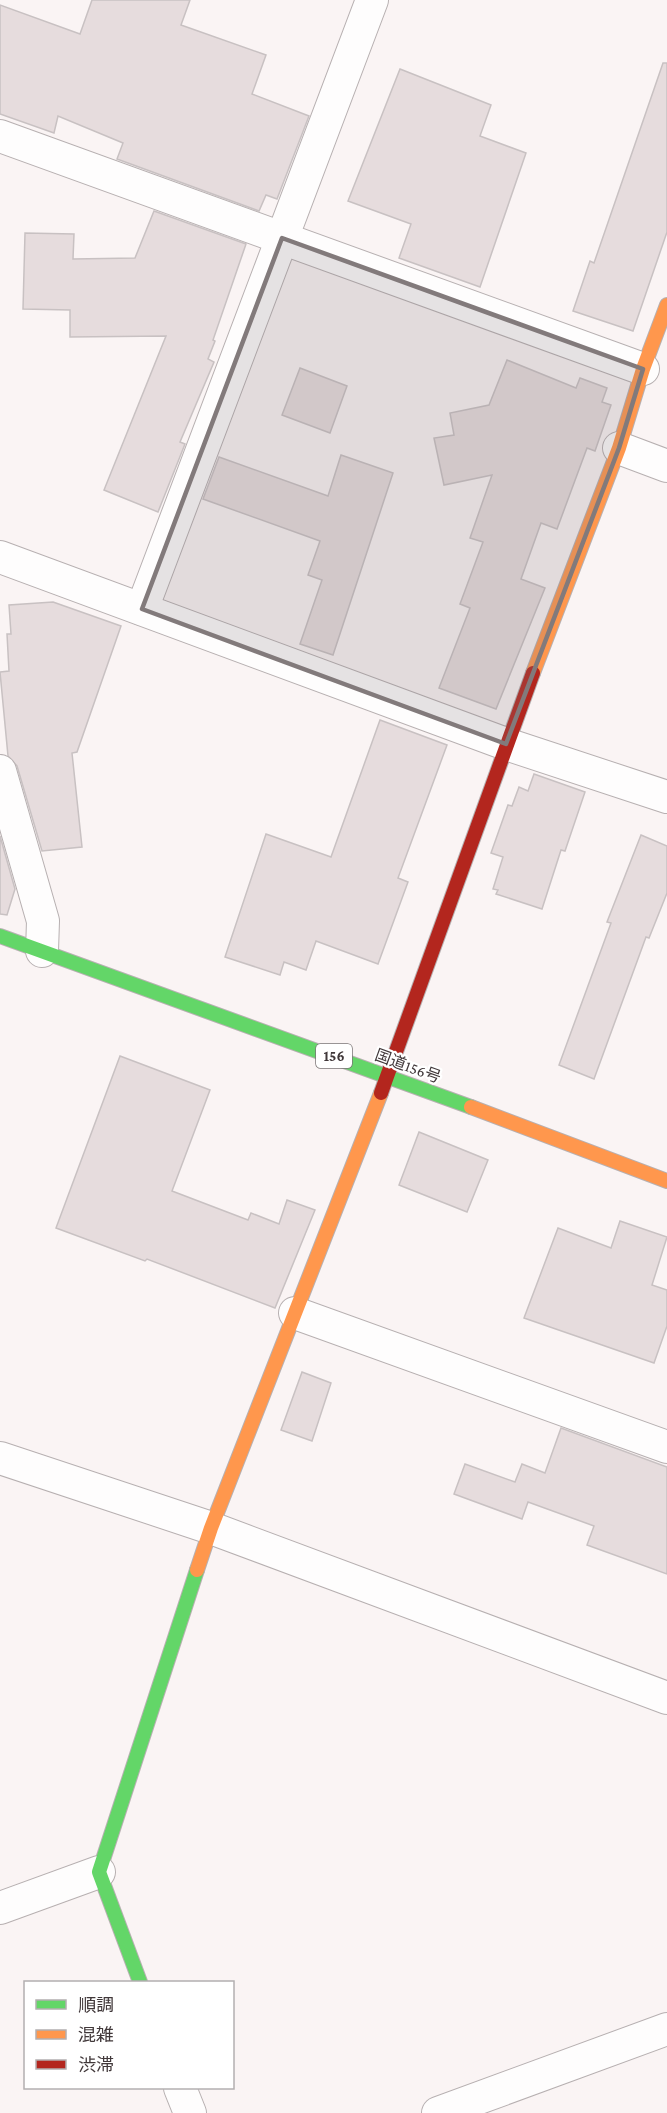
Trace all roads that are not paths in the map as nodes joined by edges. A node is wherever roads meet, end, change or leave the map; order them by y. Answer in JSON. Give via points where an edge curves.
{"nodes":[{"id":1,"x":372,"y":0,"type":"edge"},
{"id":2,"x":0,"y":136,"type":"edge"},
{"id":3,"x":282,"y":238,"type":"junction"},
{"id":4,"x":667,"y":306,"type":"edge"},
{"id":5,"x":643,"y":369,"type":"junction"},
{"id":6,"x":619,"y":448,"type":"junction"},
{"id":7,"x":667,"y":466,"type":"edge"},
{"id":8,"x":0,"y":557,"type":"edge"},
{"id":9,"x":142,"y":609,"type":"junction"},
{"id":10,"x":506,"y":744,"type":"junction"},
{"id":11,"x":0,"y":771,"type":"edge"},
{"id":12,"x":667,"y":798,"type":"edge"},
{"id":13,"x":0,"y":936,"type":"edge"},
{"id":14,"x":42,"y":951,"type":"junction"},
{"id":15,"x":388,"y":1075,"type":"junction"},
{"id":16,"x":667,"y":1181,"type":"edge"},
{"id":17,"x":295,"y":1313,"type":"junction"},
{"id":18,"x":667,"y":1447,"type":"edge"},
{"id":19,"x":0,"y":1458,"type":"edge"},
{"id":20,"x":211,"y":1528,"type":"junction"},
{"id":21,"x":667,"y":1698,"type":"edge"},
{"id":22,"x":99,"y":1872,"type":"junction"},
{"id":23,"x":0,"y":1908,"type":"edge"},
{"id":24,"x":139,"y":1981,"type":"edge"},
{"id":25,"x":667,"y":2029,"type":"edge"},
{"id":26,"x":180,"y":2089,"type":"edge"},
{"id":27,"x":190,"y":2113,"type":"edge"},
{"id":28,"x":438,"y":2113,"type":"edge"}],
"edges":[{"from":1,"to":3,"type":"street"},
{"from":2,"to":3,"type":"street"},
{"from":3,"to":5,"type":"street"},
{"from":3,"to":9,"type":"street"},
{"from":4,"to":5,"type":"main road"},
{"from":5,"to":6,"type":"main road"},
{"from":6,"to":7,"type":"street"},
{"from":6,"to":10,"type":"main road"},
{"from":8,"to":9,"type":"street"},
{"from":9,"to":10,"type":"street"},
{"from":10,"to":12,"type":"street"},
{"from":10,"to":15,"type":"main road"},
{"from":11,"to":14,"type":"street","via":[[43,921]]},
{"from":13,"to":14,"type":"main road","name":"国道156号","number":"156"},
{"from":14,"to":15,"type":"main road","name":"国道156号","number":"156"},
{"from":15,"to":16,"type":"main road","name":"国道156号","number":"156"},
{"from":15,"to":17,"type":"main road"},
{"from":17,"to":18,"type":"street"},
{"from":17,"to":20,"type":"main road"},
{"from":19,"to":20,"type":"street"},
{"from":20,"to":21,"type":"street"},
{"from":20,"to":22,"type":"main road"},
{"from":22,"to":23,"type":"street"},
{"from":22,"to":24,"type":"main road"},
{"from":25,"to":28,"type":"street"},
{"from":26,"to":27,"type":"street"}]}
